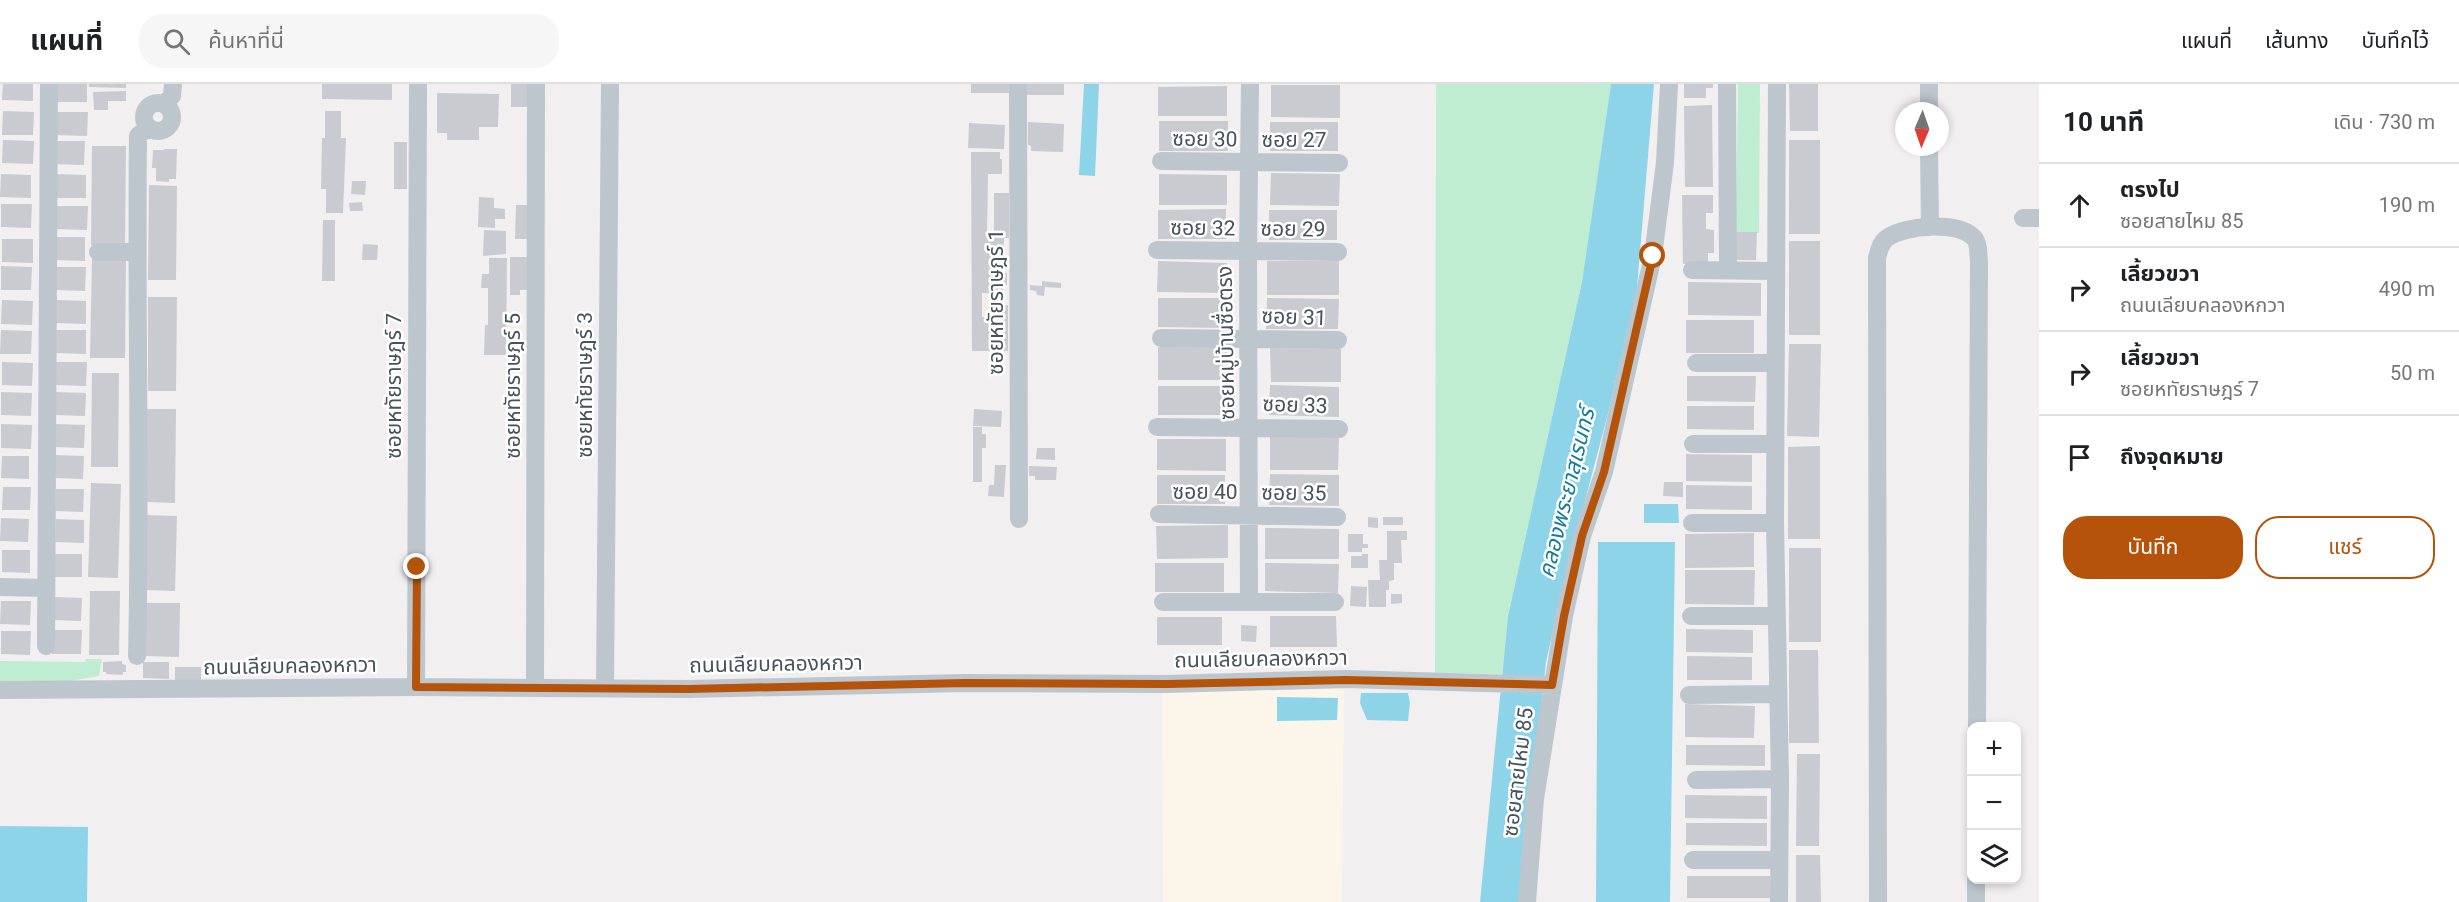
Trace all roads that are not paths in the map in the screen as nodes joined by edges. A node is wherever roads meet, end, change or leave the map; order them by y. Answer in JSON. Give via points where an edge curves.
{"nodes":[{"id":1,"x":49,"y":84,"type":"edge"},
{"id":2,"x":173,"y":84,"type":"edge"},
{"id":3,"x":418,"y":84,"type":"edge"},
{"id":4,"x":536,"y":84,"type":"edge"},
{"id":5,"x":610,"y":84,"type":"edge"},
{"id":6,"x":1018,"y":84,"type":"edge"},
{"id":7,"x":1250,"y":84,"type":"edge"},
{"id":8,"x":1669,"y":84,"type":"edge"},
{"id":9,"x":1727,"y":84,"type":"edge"},
{"id":10,"x":1777,"y":84,"type":"edge"},
{"id":11,"x":1929,"y":84,"type":"edge"},
{"id":12,"x":1929,"y":102,"type":"edge"},
{"id":13,"x":1929,"y":156,"type":"edge"},
{"id":14,"x":1161,"y":161,"type":"dead end"},
{"id":15,"x":1249,"y":163,"type":"junction"},
{"id":16,"x":1339,"y":163,"type":"dead end"},
{"id":17,"x":1930,"y":226,"type":"junction"},
{"id":18,"x":1157,"y":250,"type":"dead end"},
{"id":19,"x":1248,"y":251,"type":"junction"},
{"id":20,"x":99,"y":252,"type":"dead end"},
{"id":21,"x":136,"y":252,"type":"junction"},
{"id":22,"x":1338,"y":252,"type":"dead end"},
{"id":23,"x":1692,"y":270,"type":"dead end"},
{"id":24,"x":1728,"y":270,"type":"junction"},
{"id":25,"x":1775,"y":271,"type":"junction"},
{"id":26,"x":1161,"y":338,"type":"dead end"},
{"id":27,"x":1248,"y":338,"type":"junction"},
{"id":28,"x":1338,"y":340,"type":"dead end"},
{"id":29,"x":1696,"y":363,"type":"dead end"},
{"id":30,"x":1775,"y":363,"type":"junction"},
{"id":31,"x":1250,"y":426,"type":"junction"},
{"id":32,"x":1157,"y":427,"type":"dead end"},
{"id":33,"x":1339,"y":429,"type":"dead end"},
{"id":34,"x":1693,"y":444,"type":"dead end"},
{"id":35,"x":1775,"y":444,"type":"junction"},
{"id":36,"x":1159,"y":514,"type":"dead end"},
{"id":37,"x":1250,"y":515,"type":"junction"},
{"id":38,"x":1337,"y":517,"type":"dead end"},
{"id":39,"x":1019,"y":519,"type":"dead end"},
{"id":40,"x":1692,"y":523,"type":"dead end"},
{"id":41,"x":1775,"y":523,"type":"junction"},
{"id":42,"x":0,"y":587,"type":"edge"},
{"id":43,"x":45,"y":588,"type":"junction"},
{"id":44,"x":1249,"y":601,"type":"junction"},
{"id":45,"x":1163,"y":602,"type":"dead end"},
{"id":46,"x":1335,"y":602,"type":"dead end"},
{"id":47,"x":1691,"y":616,"type":"dead end"},
{"id":48,"x":1776,"y":616,"type":"junction"},
{"id":49,"x":46,"y":646,"type":"dead end"},
{"id":50,"x":136,"y":656,"type":"dead end"},
{"id":51,"x":1547,"y":684,"type":"junction"},
{"id":52,"x":416,"y":687,"type":"junction"},
{"id":53,"x":605,"y":687,"type":"junction"},
{"id":54,"x":535,"y":688,"type":"junction"},
{"id":55,"x":0,"y":690,"type":"edge"},
{"id":56,"x":1689,"y":694,"type":"dead end"},
{"id":57,"x":1777,"y":694,"type":"junction"},
{"id":58,"x":1977,"y":722,"type":"edge"},
{"id":59,"x":1780,"y":779,"type":"junction"},
{"id":60,"x":1696,"y":780,"type":"dead end"},
{"id":61,"x":1693,"y":860,"type":"dead end"},
{"id":62,"x":1779,"y":860,"type":"junction"},
{"id":63,"x":1976,"y":884,"type":"edge"},
{"id":64,"x":1527,"y":902,"type":"edge"},
{"id":65,"x":1779,"y":902,"type":"edge"},
{"id":66,"x":1878,"y":902,"type":"edge"},
{"id":67,"x":1976,"y":902,"type":"edge"}],
"edges":[{"from":1,"to":43,"type":"street"},
{"from":2,"to":21,"type":"street","via":[[172,96],[164,104],[147,109],[144,119],[148,127],[138,136]]},
{"from":3,"to":52,"type":"street","name":"ซอยหทัยราษฎร์ 7"},
{"from":4,"to":54,"type":"street","name":"ซอยหทัยราษฎร์ 5"},
{"from":5,"to":53,"type":"street","name":"ซอยหทัยราษฎร์ 3"},
{"from":6,"to":39,"type":"street","name":"ซอยหทัยราษฎร์ 1"},
{"from":7,"to":15,"type":"street","name":"ซอยหมู่บ้านซื่อตรง"},
{"from":8,"to":51,"type":"street","name":"ซอยสายไหม 85","via":[[1665,163],[1653,256],[1604,472],[1582,536]]},
{"from":9,"to":24,"type":"street"},
{"from":10,"to":25,"type":"street"},
{"from":11,"to":12,"type":"street"},
{"from":13,"to":17,"type":"street"},
{"from":14,"to":15,"type":"street","name":"ซอย 30"},
{"from":15,"to":16,"type":"street","name":"ซอย 27"},
{"from":15,"to":19,"type":"street","name":"ซอยหมู่บ้านซื่อตรง"},
{"from":17,"to":58,"type":"street","via":[[1960,229],[1973,237],[1979,261]]},
{"from":17,"to":66,"type":"street","via":[[1886,238],[1877,258]]},
{"from":18,"to":19,"type":"street","name":"ซอย 32"},
{"from":19,"to":22,"type":"street","name":"ซอย 29"},
{"from":19,"to":27,"type":"street","name":"ซอยหมู่บ้านซื่อตรง"},
{"from":20,"to":21,"type":"street"},
{"from":21,"to":50,"type":"street"},
{"from":23,"to":24,"type":"street"},
{"from":24,"to":25,"type":"street"},
{"from":25,"to":30,"type":"street"},
{"from":26,"to":27,"type":"street","name":"ซอย 31"},
{"from":27,"to":28,"type":"street","name":"ซอย 31"},
{"from":27,"to":31,"type":"street","name":"ซอยหมู่บ้านซื่อตรง"},
{"from":29,"to":30,"type":"street"},
{"from":30,"to":35,"type":"street"},
{"from":31,"to":32,"type":"street","name":"ซอย 33"},
{"from":31,"to":33,"type":"street","name":"ซอย 33"},
{"from":31,"to":37,"type":"street","name":"ซอยหมู่บ้านซื่อตรง"},
{"from":34,"to":35,"type":"street"},
{"from":35,"to":41,"type":"street"},
{"from":36,"to":37,"type":"street","name":"ซอย 40"},
{"from":37,"to":38,"type":"street","name":"ซอย 35"},
{"from":37,"to":44,"type":"street","name":"ซอยหมู่บ้านซื่อตรง"},
{"from":40,"to":41,"type":"street"},
{"from":41,"to":48,"type":"street"},
{"from":42,"to":43,"type":"street"},
{"from":43,"to":49,"type":"street"},
{"from":44,"to":45,"type":"street"},
{"from":44,"to":46,"type":"street"},
{"from":47,"to":48,"type":"street"},
{"from":48,"to":57,"type":"street"},
{"from":51,"to":53,"type":"street","name":"ถนนเลียบคลองหกวา","via":[[1346,680]]},
{"from":51,"to":64,"type":"street","name":"ซอยสายไหม 85"},
{"from":52,"to":54,"type":"street","name":"ถนนเลียบคลองหกวา"},
{"from":52,"to":55,"type":"street","name":"ถนนเลียบคลองหกวา"},
{"from":53,"to":54,"type":"street","name":"ถนนเลียบคลองหกวา"},
{"from":56,"to":57,"type":"street"},
{"from":57,"to":59,"type":"street"},
{"from":59,"to":60,"type":"street"},
{"from":59,"to":62,"type":"street"},
{"from":61,"to":62,"type":"street"},
{"from":62,"to":65,"type":"street"},
{"from":63,"to":67,"type":"street"}]}
